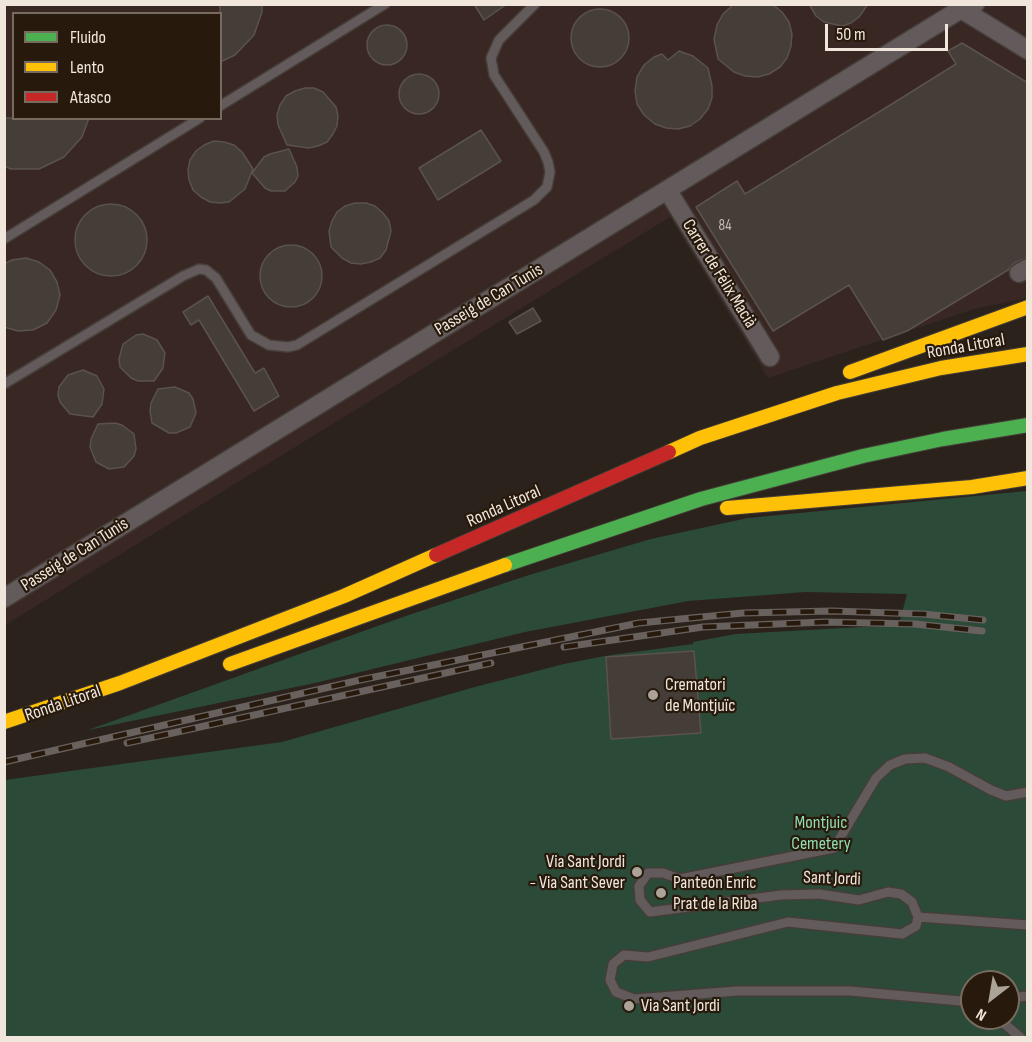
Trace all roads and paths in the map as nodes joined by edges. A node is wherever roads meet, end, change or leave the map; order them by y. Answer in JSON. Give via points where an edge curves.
{"nodes":[{"id":1,"x":385,"y":4,"type":"edge"},
{"id":2,"x":535,"y":4,"type":"edge"},
{"id":3,"x":968,"y":7,"type":"edge"},
{"id":4,"x":1028,"y":50,"type":"edge"},
{"id":5,"x":222,"y":105,"type":"edge"},
{"id":6,"x":197,"y":120,"type":"edge"},
{"id":7,"x":668,"y":191,"type":"junction"},
{"id":8,"x":4,"y":239,"type":"edge"},
{"id":9,"x":1028,"y":307,"type":"edge"},
{"id":10,"x":1028,"y":354,"type":"edge"},
{"id":11,"x":770,"y":357,"type":"dead end"},
{"id":12,"x":4,"y":384,"type":"edge"},
{"id":13,"x":1028,"y":425,"type":"edge"},
{"id":14,"x":700,"y":438,"type":"junction"},
{"id":15,"x":1028,"y":478,"type":"edge"},
{"id":16,"x":645,"y":517,"type":"junction"},
{"id":17,"x":4,"y":598,"type":"edge"},
{"id":18,"x":214,"y":669,"type":"dead end"},
{"id":19,"x":4,"y":722,"type":"edge"},
{"id":20,"x":1028,"y":792,"type":"edge"},
{"id":21,"x":918,"y":917,"type":"junction"},
{"id":22,"x":1028,"y":925,"type":"edge"},
{"id":23,"x":960,"y":1001,"type":"edge"}],
"edges":[{"from":1,"to":5,"type":"lane"},
{"from":2,"to":12,"type":"lane","via":[[499,40],[491,58],[494,75],[548,162],[547,187],[534,200],[297,345],[269,345],[251,335],[216,278],[199,269]]},
{"from":3,"to":4,"type":"street"},
{"from":3,"to":7,"type":"street","name":"Passeig de Can Tunis"},
{"from":6,"to":8,"type":"lane"},
{"from":7,"to":11,"type":"street","name":"Carrer de Félix Macià"},
{"from":7,"to":17,"type":"street","name":"Passeig de Can Tunis"},
{"from":9,"to":14,"type":"highway","via":[[832,380]]},
{"from":10,"to":14,"type":"highway","name":"Ronda Litoral","via":[[941,368],[837,393]]},
{"from":13,"to":16,"type":"highway","via":[[863,456]]},
{"from":14,"to":19,"type":"highway","name":"Ronda Litoral","via":[[344,596],[120,683]]},
{"from":15,"to":16,"type":"highway","via":[[972,487]]},
{"from":16,"to":18,"type":"highway"},
{"from":20,"to":21,"type":"lane","name":"Sant Jordi","via":[[1006,796],[925,758],[905,759],[890,765],[876,778],[834,848],[680,879],[648,873],[639,886],[640,900],[650,912],[781,895],[819,894],[859,900],[888,892],[901,894],[912,902]]},
{"from":21,"to":22,"type":"lane"},
{"from":21,"to":23,"type":"lane","via":[[916,926],[902,934],[788,922],[648,957],[624,955],[613,964],[610,980],[616,992],[634,999],[737,991],[850,991]]}]}
